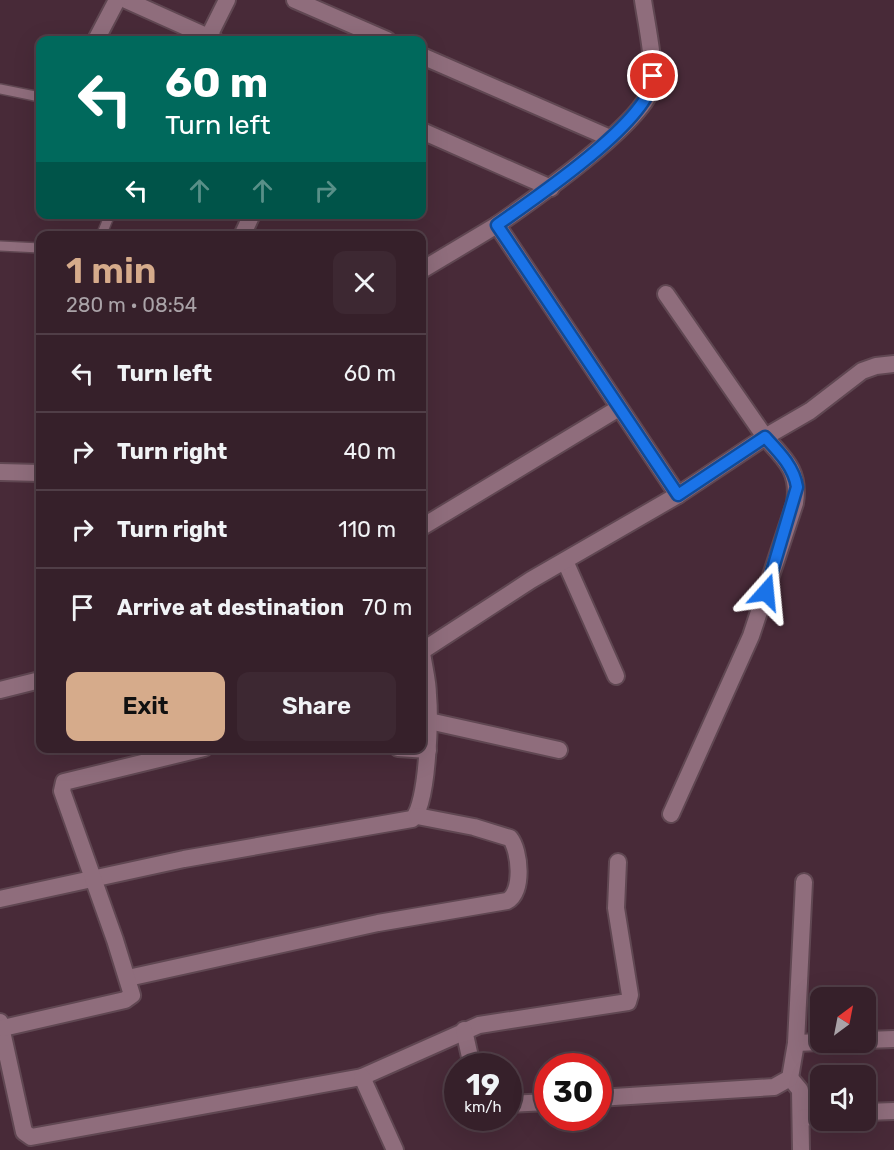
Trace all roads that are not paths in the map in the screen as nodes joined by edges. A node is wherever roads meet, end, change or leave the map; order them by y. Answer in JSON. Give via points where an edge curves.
{"nodes":[{"id":1,"x":117,"y":0,"type":"edge"},
{"id":2,"x":126,"y":0,"type":"edge"},
{"id":3,"x":226,"y":0,"type":"edge"},
{"id":4,"x":295,"y":0,"type":"edge"},
{"id":5,"x":643,"y":0,"type":"edge"},
{"id":6,"x":98,"y":36,"type":"edge"},
{"id":7,"x":205,"y":36,"type":"edge"},
{"id":8,"x":213,"y":36,"type":"edge"},
{"id":9,"x":378,"y":36,"type":"edge"},
{"id":10,"x":426,"y":58,"type":"edge"},
{"id":11,"x":0,"y":89,"type":"edge"},
{"id":12,"x":36,"y":97,"type":"edge"},
{"id":13,"x":426,"y":133,"type":"edge"},
{"id":14,"x":610,"y":138,"type":"junction"},
{"id":15,"x":551,"y":188,"type":"junction"},
{"id":16,"x":502,"y":231,"type":"junction"},
{"id":17,"x":0,"y":246,"type":"edge"},
{"id":18,"x":36,"y":248,"type":"edge"},
{"id":19,"x":426,"y":268,"type":"edge"},
{"id":20,"x":666,"y":294,"type":"dead end"},
{"id":21,"x":894,"y":364,"type":"edge"},
{"id":22,"x":619,"y":408,"type":"junction"},
{"id":23,"x":765,"y":437,"type":"junction"},
{"id":24,"x":0,"y":472,"type":"edge"},
{"id":25,"x":36,"y":473,"type":"edge"},
{"id":26,"x":678,"y":495,"type":"junction"},
{"id":27,"x":426,"y":525,"type":"edge"},
{"id":28,"x":565,"y":561,"type":"junction"},
{"id":29,"x":426,"y":649,"type":"edge"},
{"id":30,"x":616,"y":676,"type":"dead end"},
{"id":31,"x":426,"y":680,"type":"edge"},
{"id":32,"x":36,"y":681,"type":"edge"},
{"id":33,"x":0,"y":690,"type":"edge"},
{"id":34,"x":429,"y":721,"type":"junction"},
{"id":35,"x":428,"y":750,"type":"joint"},
{"id":36,"x":559,"y":750,"type":"dead end"},
{"id":37,"x":183,"y":753,"type":"edge"},
{"id":38,"x":671,"y":814,"type":"dead end"},
{"id":39,"x":417,"y":816,"type":"junction"},
{"id":40,"x":618,"y":862,"type":"dead end"},
{"id":41,"x":93,"y":880,"type":"junction"},
{"id":42,"x":804,"y":882,"type":"dead end"},
{"id":43,"x":0,"y":899,"type":"edge"},
{"id":44,"x":128,"y":978,"type":"junction"},
{"id":45,"x":1,"y":1025,"type":"edge"},
{"id":46,"x":464,"y":1030,"type":"junction"},
{"id":47,"x":894,"y":1039,"type":"edge"},
{"id":48,"x":876,"y":1040,"type":"edge"},
{"id":49,"x":810,"y":1042,"type":"edge"},
{"id":50,"x":796,"y":1043,"type":"junction"},
{"id":51,"x":469,"y":1053,"type":"edge"},
{"id":52,"x":362,"y":1077,"type":"junction"},
{"id":53,"x":790,"y":1078,"type":"junction"},
{"id":54,"x":612,"y":1097,"type":"edge"},
{"id":55,"x":894,"y":1111,"type":"edge"},
{"id":56,"x":876,"y":1112,"type":"edge"},
{"id":57,"x":810,"y":1117,"type":"edge"},
{"id":58,"x":802,"y":1118,"type":"junction"},
{"id":59,"x":395,"y":1150,"type":"edge"},
{"id":60,"x":801,"y":1150,"type":"edge"}],
"edges":[{"from":1,"to":6,"type":"street"},
{"from":2,"to":7,"type":"street"},
{"from":3,"to":8,"type":"street"},
{"from":4,"to":9,"type":"street"},
{"from":5,"to":14,"type":"street","via":[[653,84],[639,109]]},
{"from":10,"to":14,"type":"street"},
{"from":11,"to":12,"type":"lane"},
{"from":13,"to":15,"type":"street"},
{"from":14,"to":15,"type":"street"},
{"from":15,"to":16,"type":"street"},
{"from":16,"to":19,"type":"street"},
{"from":16,"to":22,"type":"street"},
{"from":17,"to":18,"type":"lane"},
{"from":20,"to":23,"type":"street"},
{"from":21,"to":23,"type":"street","via":[[862,371],[817,406]]},
{"from":22,"to":26,"type":"street"},
{"from":22,"to":27,"type":"street"},
{"from":23,"to":26,"type":"street"},
{"from":23,"to":38,"type":"street","via":[[795,475],[795,503],[751,636]]},
{"from":24,"to":25,"type":"street"},
{"from":26,"to":28,"type":"street"},
{"from":28,"to":29,"type":"street"},
{"from":28,"to":30,"type":"street"},
{"from":31,"to":34,"type":"street"},
{"from":32,"to":33,"type":"street"},
{"from":34,"to":35,"type":"street"},
{"from":34,"to":36,"type":"street"},
{"from":35,"to":39,"type":"street"},
{"from":37,"to":41,"type":"street","via":[[64,782],[62,791]]},
{"from":39,"to":41,"type":"street","via":[[404,822],[184,859]]},
{"from":39,"to":44,"type":"street","via":[[510,838],[516,850],[518,885],[512,899],[357,927]]},
{"from":40,"to":46,"type":"street","via":[[616,908],[628,1002],[489,1022]]},
{"from":41,"to":43,"type":"street"},
{"from":41,"to":44,"type":"street"},
{"from":42,"to":50,"type":"street"},
{"from":44,"to":45,"type":"street","via":[[130,998]]},
{"from":45,"to":52,"type":"street","via":[[24,1132],[31,1137]]},
{"from":46,"to":51,"type":"street"},
{"from":46,"to":52,"type":"street"},
{"from":47,"to":48,"type":"street"},
{"from":49,"to":50,"type":"street"},
{"from":50,"to":53,"type":"street"},
{"from":52,"to":59,"type":"street"},
{"from":53,"to":54,"type":"street","via":[[774,1087]]},
{"from":53,"to":58,"type":"street","via":[[800,1090]]},
{"from":55,"to":56,"type":"street"},
{"from":57,"to":58,"type":"street"},
{"from":58,"to":60,"type":"street"}]}
